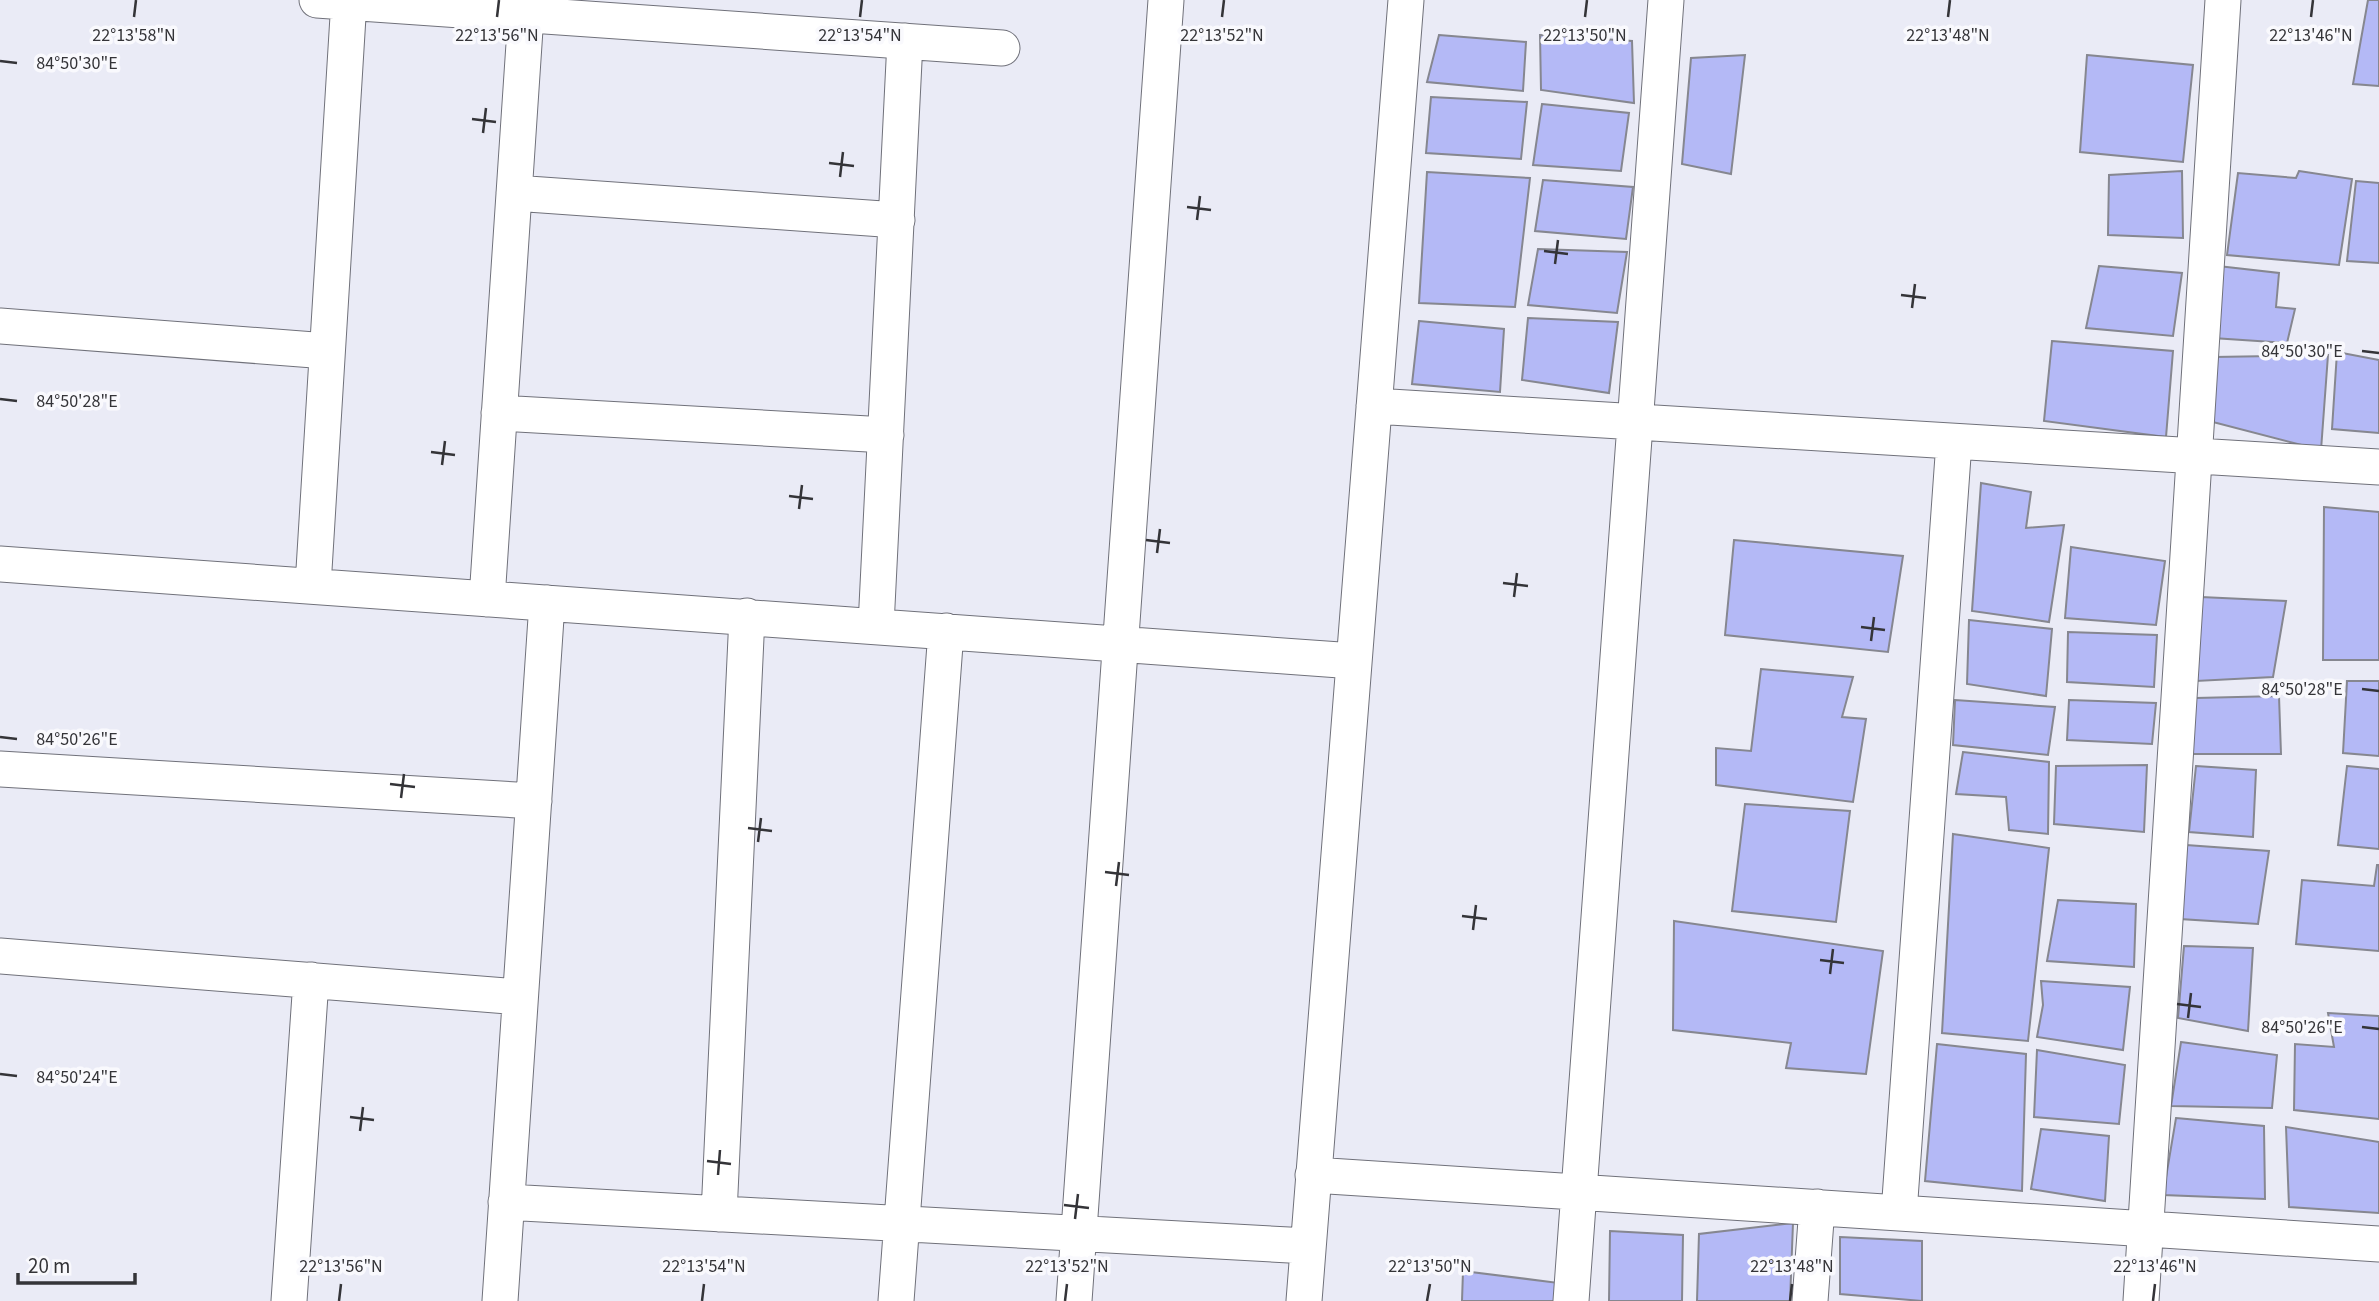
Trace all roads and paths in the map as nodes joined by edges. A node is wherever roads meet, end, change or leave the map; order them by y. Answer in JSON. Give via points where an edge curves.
{"nodes":[{"id":1,"x":1166,"y":0,"type":"edge"},
{"id":2,"x":1406,"y":0,"type":"edge"},
{"id":3,"x":1666,"y":0,"type":"edge"},
{"id":4,"x":2223,"y":0,"type":"edge"},
{"id":5,"x":339,"y":1,"type":"edge"},
{"id":6,"x":526,"y":14,"type":"junction"},
{"id":7,"x":905,"y":41,"type":"junction"},
{"id":8,"x":1002,"y":48,"type":"dead end"},
{"id":9,"x":514,"y":193,"type":"junction"},
{"id":10,"x":897,"y":220,"type":"junction"},
{"id":11,"x":0,"y":326,"type":"edge"},
{"id":12,"x":327,"y":351,"type":"junction"},
{"id":13,"x":1374,"y":407,"type":"junction"},
{"id":14,"x":499,"y":413,"type":"junction"},
{"id":15,"x":1635,"y":423,"type":"junction"},
{"id":16,"x":886,"y":435,"type":"junction"},
{"id":17,"x":1954,"y":442,"type":"junction"},
{"id":18,"x":2194,"y":456,"type":"junction"},
{"id":19,"x":2379,"y":467,"type":"edge"},
{"id":20,"x":0,"y":564,"type":"edge"},
{"id":21,"x":313,"y":586,"type":"junction"},
{"id":22,"x":487,"y":598,"type":"junction"},
{"id":23,"x":547,"y":603,"type":"junction"},
{"id":24,"x":747,"y":616,"type":"junction"},
{"id":25,"x":876,"y":626,"type":"junction"},
{"id":26,"x":946,"y":631,"type":"junction"},
{"id":27,"x":1121,"y":643,"type":"junction"},
{"id":28,"x":1354,"y":661,"type":"junction"},
{"id":29,"x":0,"y":769,"type":"edge"},
{"id":30,"x":534,"y":801,"type":"junction"},
{"id":31,"x":0,"y":956,"type":"edge"},
{"id":32,"x":311,"y":980,"type":"junction"},
{"id":33,"x":520,"y":997,"type":"junction"},
{"id":34,"x":1313,"y":1175,"type":"junction"},
{"id":35,"x":1578,"y":1192,"type":"junction"},
{"id":36,"x":506,"y":1202,"type":"junction"},
{"id":37,"x":1817,"y":1208,"type":"junction"},
{"id":38,"x":1899,"y":1213,"type":"junction"},
{"id":39,"x":719,"y":1214,"type":"junction"},
{"id":40,"x":902,"y":1223,"type":"junction"},
{"id":41,"x":2146,"y":1229,"type":"junction"},
{"id":42,"x":1079,"y":1233,"type":"junction"},
{"id":43,"x":2379,"y":1244,"type":"edge"},
{"id":44,"x":1308,"y":1246,"type":"junction"},
{"id":45,"x":289,"y":1301,"type":"edge"},
{"id":46,"x":499,"y":1301,"type":"edge"},
{"id":47,"x":896,"y":1301,"type":"edge"},
{"id":48,"x":1074,"y":1301,"type":"edge"},
{"id":49,"x":1304,"y":1301,"type":"edge"},
{"id":50,"x":1571,"y":1301,"type":"edge"},
{"id":51,"x":1810,"y":1301,"type":"edge"},
{"id":52,"x":2141,"y":1301,"type":"edge"}],
"edges":[{"from":1,"to":27,"type":"street"},
{"from":2,"to":13,"type":"street"},
{"from":3,"to":15,"type":"street"},
{"from":4,"to":18,"type":"street"},
{"from":5,"to":6,"type":"street"},
{"from":5,"to":12,"type":"street"},
{"from":6,"to":7,"type":"street"},
{"from":6,"to":9,"type":"street"},
{"from":7,"to":8,"type":"street"},
{"from":7,"to":10,"type":"street"},
{"from":9,"to":10,"type":"street"},
{"from":9,"to":14,"type":"street"},
{"from":10,"to":16,"type":"street"},
{"from":11,"to":12,"type":"street"},
{"from":12,"to":21,"type":"street"},
{"from":13,"to":15,"type":"street"},
{"from":13,"to":28,"type":"street"},
{"from":14,"to":16,"type":"street"},
{"from":14,"to":22,"type":"street"},
{"from":15,"to":17,"type":"street"},
{"from":15,"to":35,"type":"street"},
{"from":16,"to":25,"type":"street"},
{"from":17,"to":18,"type":"street"},
{"from":17,"to":38,"type":"street"},
{"from":18,"to":19,"type":"street"},
{"from":18,"to":41,"type":"street"},
{"from":20,"to":21,"type":"street"},
{"from":21,"to":22,"type":"street"},
{"from":22,"to":23,"type":"street"},
{"from":23,"to":24,"type":"street"},
{"from":23,"to":30,"type":"street"},
{"from":24,"to":25,"type":"street"},
{"from":24,"to":39,"type":"street"},
{"from":25,"to":26,"type":"street"},
{"from":26,"to":27,"type":"street"},
{"from":26,"to":40,"type":"street"},
{"from":27,"to":28,"type":"street"},
{"from":27,"to":42,"type":"street"},
{"from":28,"to":34,"type":"street"},
{"from":29,"to":30,"type":"street"},
{"from":30,"to":33,"type":"street"},
{"from":31,"to":32,"type":"street"},
{"from":32,"to":33,"type":"street"},
{"from":32,"to":45,"type":"street"},
{"from":33,"to":36,"type":"street"},
{"from":34,"to":35,"type":"street"},
{"from":34,"to":44,"type":"street"},
{"from":35,"to":37,"type":"street"},
{"from":35,"to":50,"type":"street"},
{"from":36,"to":39,"type":"street"},
{"from":36,"to":46,"type":"street"},
{"from":37,"to":38,"type":"street"},
{"from":37,"to":51,"type":"street"},
{"from":38,"to":41,"type":"street"},
{"from":39,"to":40,"type":"street"},
{"from":40,"to":42,"type":"street"},
{"from":40,"to":47,"type":"street"},
{"from":41,"to":43,"type":"street"},
{"from":41,"to":52,"type":"street"},
{"from":42,"to":44,"type":"street"},
{"from":42,"to":48,"type":"street"},
{"from":44,"to":49,"type":"street"}]}
